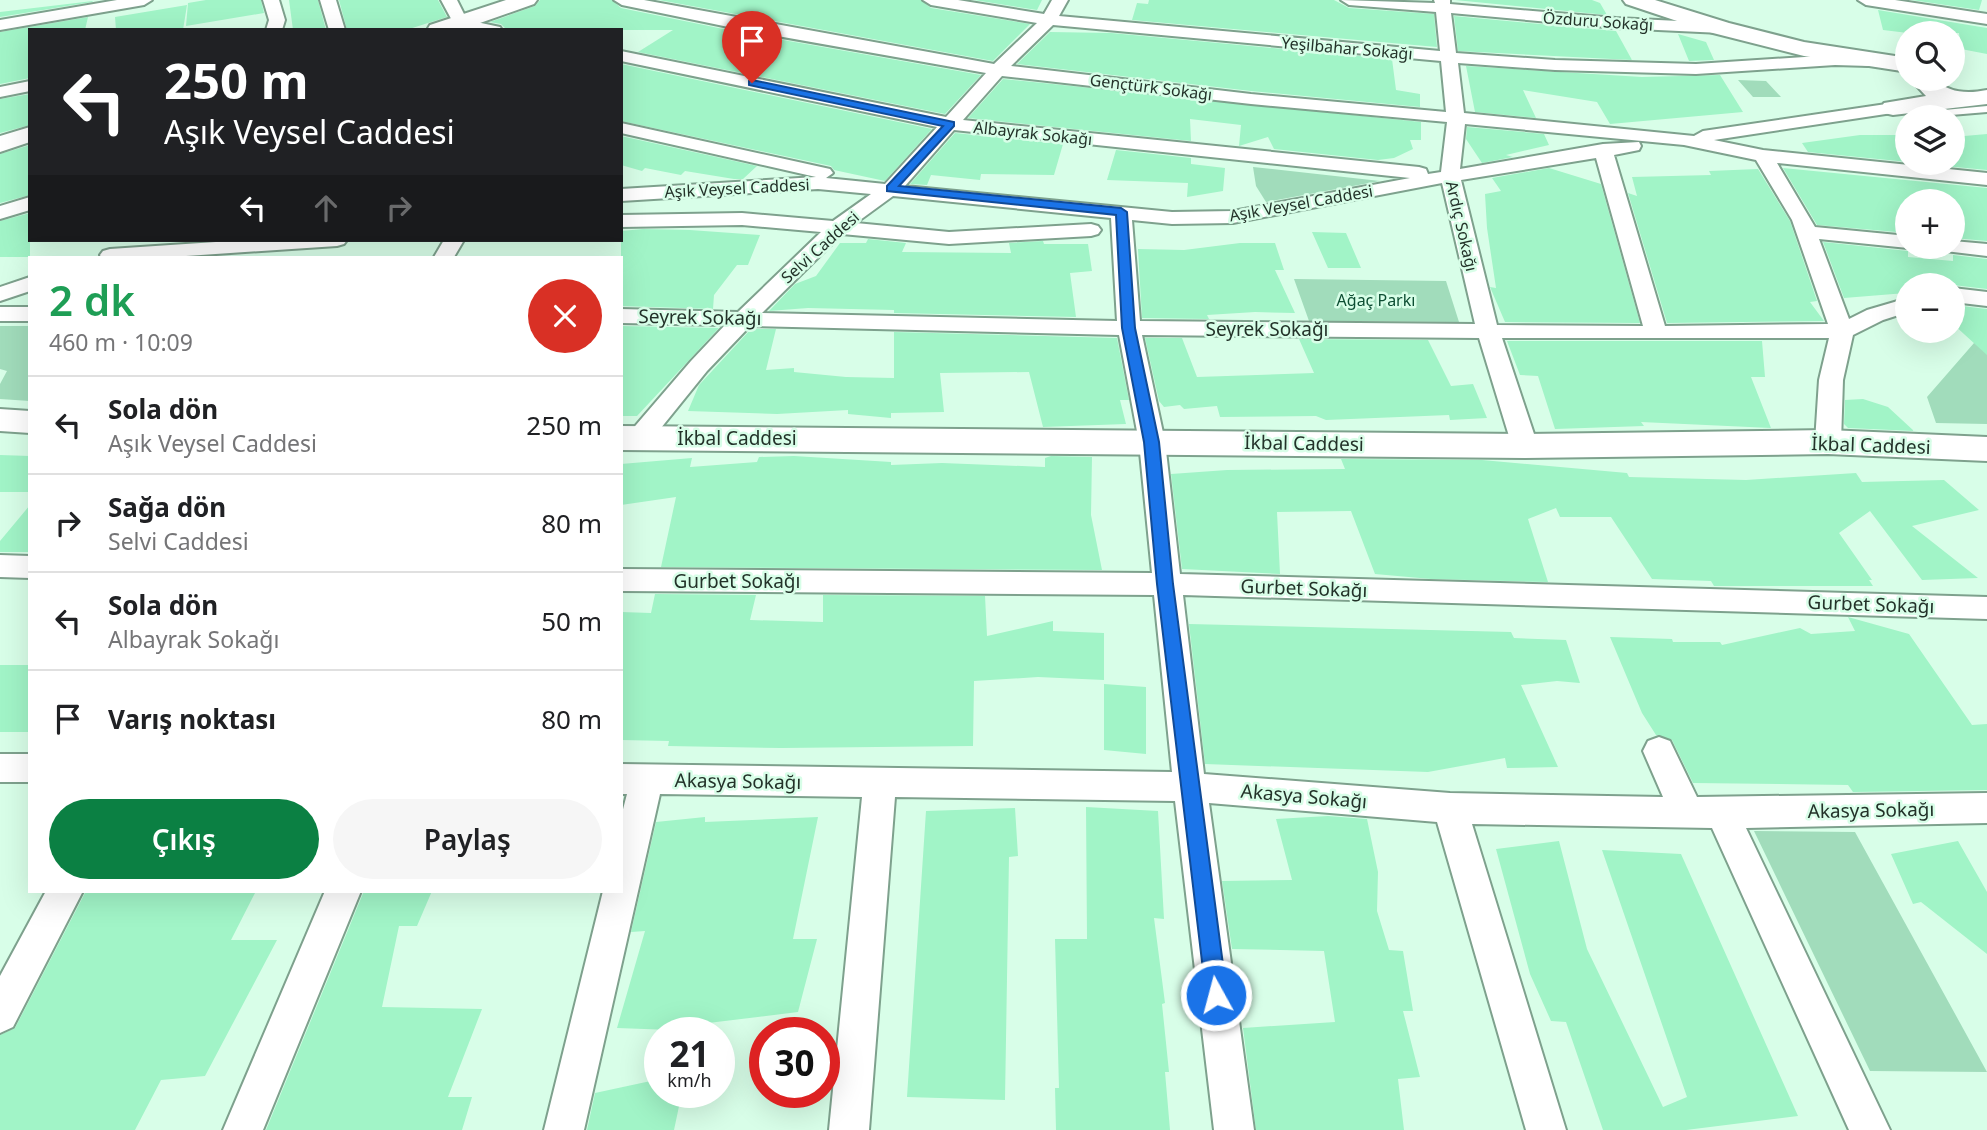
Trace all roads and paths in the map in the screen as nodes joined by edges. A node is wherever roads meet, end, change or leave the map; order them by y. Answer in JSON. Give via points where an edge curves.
{"nodes":[{"id":1,"x":144,"y":0,"type":"edge"},
{"id":2,"x":271,"y":0,"type":"edge"},
{"id":3,"x":328,"y":0,"type":"edge"},
{"id":4,"x":449,"y":0,"type":"edge"},
{"id":5,"x":527,"y":0,"type":"edge"},
{"id":6,"x":622,"y":0,"type":"edge"},
{"id":7,"x":931,"y":0,"type":"edge"},
{"id":8,"x":1060,"y":0,"type":"edge"},
{"id":9,"x":1349,"y":0,"type":"edge"},
{"id":10,"x":1635,"y":0,"type":"edge"},
{"id":11,"x":1866,"y":0,"type":"edge"},
{"id":12,"x":1442,"y":4,"type":"edge"},
{"id":13,"x":1987,"y":19,"type":"edge"},
{"id":14,"x":1049,"y":20,"type":"junction"},
{"id":15,"x":461,"y":23,"type":"junction"},
{"id":16,"x":0,"y":26,"type":"edge"},
{"id":17,"x":1721,"y":27,"type":"junction"},
{"id":18,"x":275,"y":28,"type":"edge"},
{"id":19,"x":336,"y":28,"type":"edge"},
{"id":20,"x":445,"y":28,"type":"edge"},
{"id":21,"x":485,"y":28,"type":"edge"},
{"id":22,"x":1804,"y":49,"type":"junction"},
{"id":23,"x":623,"y":56,"type":"edge"},
{"id":24,"x":1448,"y":57,"type":"junction"},
{"id":25,"x":1835,"y":60,"type":"junction"},
{"id":26,"x":1765,"y":66,"type":"junction"},
{"id":27,"x":998,"y":70,"type":"junction"},
{"id":28,"x":1895,"y":71,"type":"edge"},
{"id":29,"x":1895,"y":72,"type":"edge"},
{"id":30,"x":1895,"y":74,"type":"edge"},
{"id":31,"x":28,"y":86,"type":"edge"},
{"id":32,"x":1979,"y":87,"type":"edge"},
{"id":33,"x":0,"y":92,"type":"edge"},
{"id":34,"x":1924,"y":105,"type":"edge"},
{"id":35,"x":1987,"y":109,"type":"edge"},
{"id":36,"x":1965,"y":110,"type":"edge"},
{"id":37,"x":1895,"y":113,"type":"edge"},
{"id":38,"x":1456,"y":120,"type":"junction"},
{"id":39,"x":951,"y":124,"type":"junction"},
{"id":40,"x":623,"y":128,"type":"edge"},
{"id":41,"x":28,"y":135,"type":"edge"},
{"id":42,"x":1684,"y":139,"type":"junction"},
{"id":43,"x":0,"y":144,"type":"edge"},
{"id":44,"x":1603,"y":150,"type":"junction"},
{"id":45,"x":1763,"y":156,"type":"junction"},
{"id":46,"x":1450,"y":176,"type":"junction"},
{"id":47,"x":1987,"y":179,"type":"edge"},
{"id":48,"x":891,"y":188,"type":"junction"},
{"id":49,"x":623,"y":195,"type":"edge"},
{"id":50,"x":28,"y":204,"type":"edge"},
{"id":51,"x":1121,"y":212,"type":"junction"},
{"id":52,"x":0,"y":213,"type":"edge"},
{"id":53,"x":623,"y":221,"type":"edge"},
{"id":54,"x":838,"y":227,"type":"junction"},
{"id":55,"x":1091,"y":230,"type":"dead end"},
{"id":56,"x":1807,"y":232,"type":"junction"},
{"id":57,"x":1895,"y":241,"type":"edge"},
{"id":58,"x":147,"y":242,"type":"edge"},
{"id":59,"x":308,"y":242,"type":"edge"},
{"id":60,"x":1965,"y":248,"type":"edge"},
{"id":61,"x":1987,"y":250,"type":"edge"},
{"id":62,"x":107,"y":256,"type":"edge"},
{"id":63,"x":28,"y":284,"type":"edge"},
{"id":64,"x":0,"y":294,"type":"edge"},
{"id":65,"x":1965,"y":296,"type":"edge"},
{"id":66,"x":1987,"y":299,"type":"edge"},
{"id":67,"x":1895,"y":309,"type":"edge"},
{"id":68,"x":0,"y":314,"type":"edge"},
{"id":69,"x":28,"y":314,"type":"edge"},
{"id":70,"x":623,"y":316,"type":"edge"},
{"id":71,"x":745,"y":317,"type":"junction"},
{"id":72,"x":1129,"y":328,"type":"junction"},
{"id":73,"x":1842,"y":331,"type":"junction"},
{"id":74,"x":1488,"y":332,"type":"junction"},
{"id":75,"x":1656,"y":333,"type":"junction"},
{"id":76,"x":0,"y":420,"type":"edge"},
{"id":77,"x":28,"y":422,"type":"edge"},
{"id":78,"x":0,"y":434,"type":"edge"},
{"id":79,"x":28,"y":435,"type":"edge"},
{"id":80,"x":630,"y":438,"type":"edge"},
{"id":81,"x":1152,"y":442,"type":"junction"},
{"id":82,"x":1828,"y":442,"type":"junction"},
{"id":83,"x":1525,"y":446,"type":"junction"},
{"id":84,"x":1987,"y":449,"type":"edge"},
{"id":85,"x":0,"y":566,"type":"edge"},
{"id":86,"x":28,"y":568,"type":"edge"},
{"id":87,"x":623,"y":580,"type":"edge"},
{"id":88,"x":1165,"y":584,"type":"junction"},
{"id":89,"x":1987,"y":608,"type":"edge"},
{"id":90,"x":1659,"y":751,"type":"dead end"},
{"id":91,"x":0,"y":768,"type":"edge"},
{"id":92,"x":28,"y":768,"type":"edge"},
{"id":93,"x":634,"y":780,"type":"edge"},
{"id":94,"x":880,"y":783,"type":"junction"},
{"id":95,"x":1189,"y":787,"type":"junction"},
{"id":96,"x":1450,"y":808,"type":"junction"},
{"id":97,"x":1704,"y":812,"type":"junction"},
{"id":98,"x":1983,"y":815,"type":"edge"},
{"id":99,"x":623,"y":873,"type":"edge"},
{"id":100,"x":64,"y":893,"type":"edge"},
{"id":101,"x":342,"y":893,"type":"edge"},
{"id":102,"x":620,"y":893,"type":"edge"},
{"id":103,"x":0,"y":1014,"type":"edge"},
{"id":104,"x":243,"y":1130,"type":"edge"},
{"id":105,"x":564,"y":1130,"type":"edge"},
{"id":106,"x":849,"y":1130,"type":"edge"},
{"id":107,"x":1234,"y":1130,"type":"edge"},
{"id":108,"x":1546,"y":1130,"type":"edge"},
{"id":109,"x":1870,"y":1130,"type":"edge"}],
"edges":[{"from":1,"to":16,"type":"street"},
{"from":2,"to":18,"type":"street"},
{"from":3,"to":19,"type":"street"},
{"from":4,"to":15,"type":"street"},
{"from":5,"to":15,"type":"main road"},
{"from":6,"to":27,"type":"street","name":"Gençtürk Sokağı"},
{"from":7,"to":14,"type":"street","name":"Yeşilbahar Sokağı"},
{"from":8,"to":14,"type":"street","name":"Selvi Caddesi"},
{"from":9,"to":12,"type":"street","name":"Özduru Sokağı"},
{"from":10,"to":17,"type":"main road"},
{"from":11,"to":13,"type":"street"},
{"from":12,"to":17,"type":"street","name":"Özduru Sokağı","via":[[1615,23]]},
{"from":12,"to":24,"type":"street","name":"Ardıç Sokağı"},
{"from":14,"to":24,"type":"street","name":"Yeşilbahar Sokağı"},
{"from":14,"to":27,"type":"street","name":"Selvi Caddesi"},
{"from":15,"to":20,"type":"main road"},
{"from":15,"to":21,"type":"street"},
{"from":17,"to":22,"type":"main road"},
{"from":22,"to":25,"type":"main road"},
{"from":22,"to":28,"type":"main road"},
{"from":23,"to":39,"type":"street","name":"Albayrak Sokağı"},
{"from":24,"to":26,"type":"street","name":"Yeşilbahar Sokağı","via":[[1555,65]]},
{"from":24,"to":38,"type":"street","name":"Ardıç Sokağı"},
{"from":25,"to":26,"type":"street","name":"Yeşilbahar Sokağı"},
{"from":25,"to":29,"type":"main road"},
{"from":26,"to":30,"type":"street","name":"Yeşilbahar Sokağı"},
{"from":27,"to":38,"type":"street","name":"Gençtürk Sokağı"},
{"from":27,"to":39,"type":"street","name":"Selvi Caddesi"},
{"from":31,"to":33,"type":"street"},
{"from":32,"to":34,"type":"main road","name":"Aşık Veysel Caddesi"},
{"from":35,"to":36,"type":"lane"},
{"from":37,"to":42,"type":"street","name":"Aşık Veysel Caddesi"},
{"from":38,"to":42,"type":"street","name":"Gençtürk Sokağı"},
{"from":38,"to":46,"type":"street","name":"Ardıç Sokağı"},
{"from":39,"to":46,"type":"street","name":"Albayrak Sokağı"},
{"from":39,"to":48,"type":"street","name":"Selvi Caddesi"},
{"from":40,"to":48,"type":"street"},
{"from":41,"to":43,"type":"main road"},
{"from":42,"to":44,"type":"street","name":"Aşık Veysel Caddesi"},
{"from":42,"to":45,"type":"street"},
{"from":44,"to":46,"type":"street","name":"Aşık Veysel Caddesi"},
{"from":44,"to":75,"type":"street"},
{"from":45,"to":47,"type":"street"},
{"from":45,"to":56,"type":"street"},
{"from":46,"to":51,"type":"street","name":"Aşık Veysel Caddesi","via":[[1233,217],[1172,218]]},
{"from":46,"to":74,"type":"street","name":"Ardıç Sokağı"},
{"from":48,"to":49,"type":"street","name":"Aşık Veysel Caddesi","via":[[818,183]]},
{"from":48,"to":51,"type":"street","name":"Aşık Veysel Caddesi"},
{"from":48,"to":54,"type":"street","name":"Selvi Caddesi"},
{"from":50,"to":52,"type":"street"},
{"from":51,"to":72,"type":"street"},
{"from":53,"to":54,"type":"street","name":"Aşık Veysel Caddesi","via":[[742,219]]},
{"from":54,"to":55,"type":"street","name":"Aşık Veysel Caddesi","via":[[949,237]]},
{"from":54,"to":71,"type":"street","name":"Selvi Caddesi"},
{"from":56,"to":57,"type":"street"},
{"from":56,"to":73,"type":"street"},
{"from":58,"to":62,"type":"street"},
{"from":59,"to":62,"type":"street"},
{"from":60,"to":61,"type":"street"},
{"from":63,"to":64,"type":"street"},
{"from":65,"to":66,"type":"street"},
{"from":67,"to":73,"type":"street","name":"Seyrek Sokağı"},
{"from":68,"to":69,"type":"street"},
{"from":70,"to":71,"type":"street","name":"Seyrek Sokağı"},
{"from":71,"to":72,"type":"street","name":"Seyrek Sokağı"},
{"from":71,"to":80,"type":"street","name":"Selvi Caddesi"},
{"from":72,"to":74,"type":"street","name":"Seyrek Sokağı"},
{"from":72,"to":81,"type":"street"},
{"from":73,"to":75,"type":"street","name":"Seyrek Sokağı"},
{"from":73,"to":82,"type":"street","via":[[1831,380]]},
{"from":74,"to":75,"type":"street","name":"Seyrek Sokağı"},
{"from":74,"to":83,"type":"street","name":"Ardıç Sokağı"},
{"from":76,"to":77,"type":"main road"},
{"from":78,"to":79,"type":"main road"},
{"from":80,"to":81,"type":"main road","name":"İkbal Caddesi"},
{"from":81,"to":83,"type":"main road","name":"İkbal Caddesi"},
{"from":81,"to":88,"type":"street"},
{"from":82,"to":83,"type":"main road","name":"İkbal Caddesi"},
{"from":82,"to":84,"type":"main road","name":"İkbal Caddesi"},
{"from":85,"to":86,"type":"street"},
{"from":87,"to":88,"type":"street","name":"Gurbet Sokağı"},
{"from":88,"to":89,"type":"street","name":"Gurbet Sokağı"},
{"from":88,"to":95,"type":"street"},
{"from":90,"to":97,"type":"street"},
{"from":91,"to":92,"type":"street"},
{"from":93,"to":94,"type":"street","name":"Akasya Sokağı"},
{"from":93,"to":99,"type":"street"},
{"from":94,"to":95,"type":"street","name":"Akasya Sokağı"},
{"from":94,"to":106,"type":"street"},
{"from":95,"to":96,"type":"street","name":"Akasya Sokağı"},
{"from":95,"to":107,"type":"street"},
{"from":96,"to":97,"type":"street","name":"Akasya Sokağı"},
{"from":96,"to":108,"type":"street"},
{"from":97,"to":98,"type":"street","name":"Akasya Sokağı"},
{"from":97,"to":109,"type":"street"},
{"from":100,"to":103,"type":"street"},
{"from":101,"to":104,"type":"street"},
{"from":102,"to":105,"type":"street"}]}
